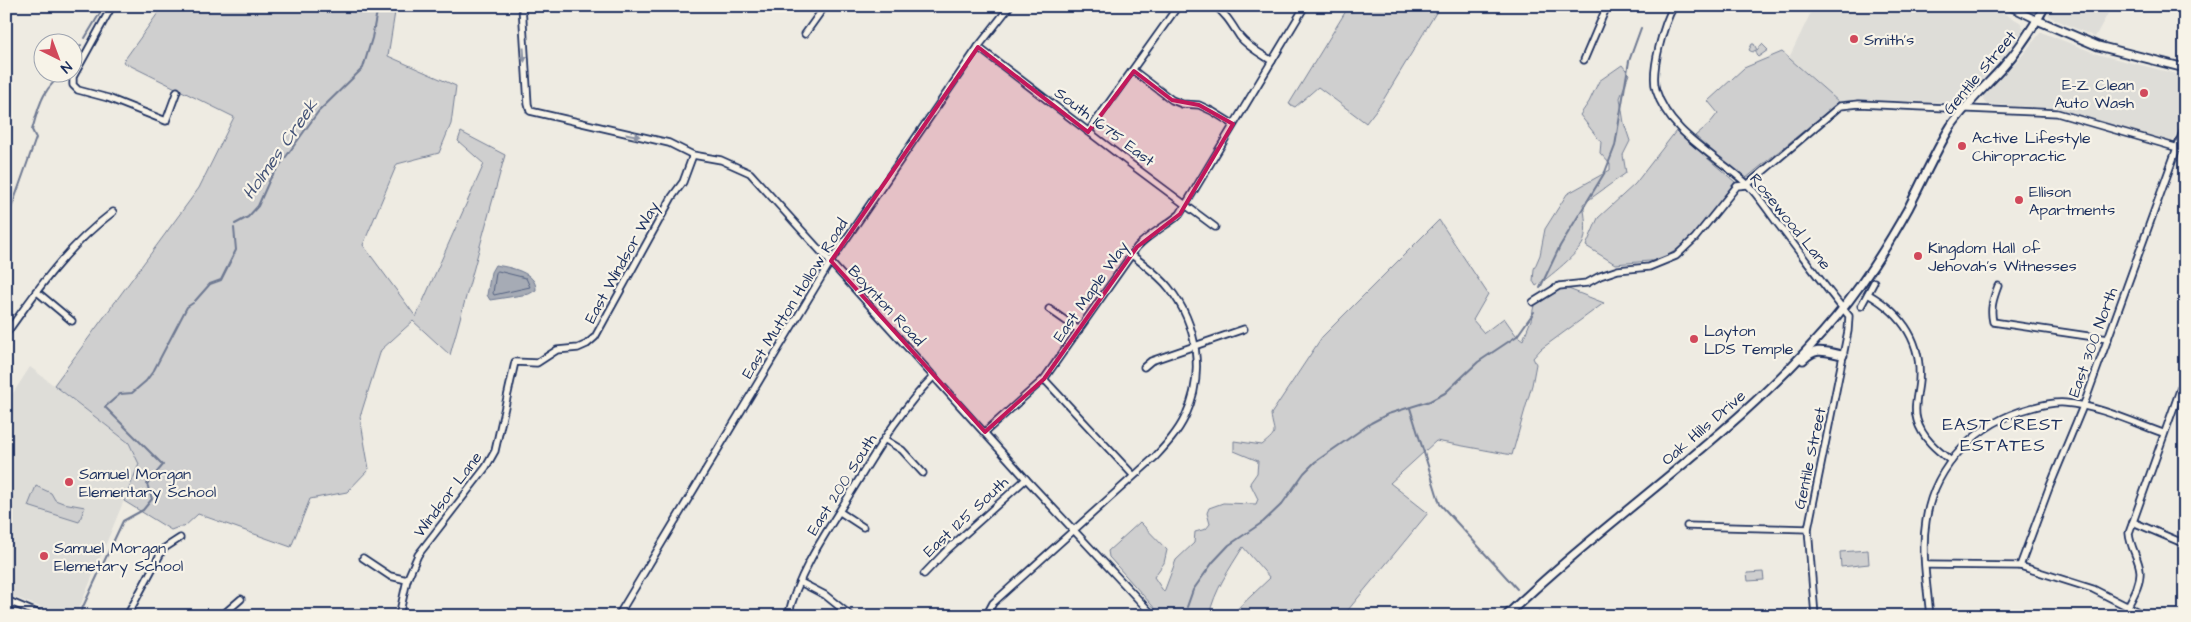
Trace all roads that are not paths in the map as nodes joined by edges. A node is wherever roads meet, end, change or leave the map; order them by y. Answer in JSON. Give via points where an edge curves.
{"nodes":[{"id":1,"x":112,"y":6,"type":"edge"},
{"id":2,"x":522,"y":6,"type":"edge"},
{"id":3,"x":825,"y":6,"type":"edge"},
{"id":4,"x":1010,"y":6,"type":"edge"},
{"id":5,"x":1178,"y":6,"type":"edge"},
{"id":6,"x":1215,"y":6,"type":"edge"},
{"id":7,"x":1305,"y":6,"type":"edge"},
{"id":8,"x":1607,"y":6,"type":"edge"},
{"id":9,"x":1674,"y":6,"type":"edge"},
{"id":10,"x":2008,"y":6,"type":"edge"},
{"id":11,"x":2045,"y":6,"type":"edge"},
{"id":12,"x":2037,"y":20,"type":"junction"},
{"id":13,"x":805,"y":34,"type":"dead end"},
{"id":14,"x":978,"y":47,"type":"junction"},
{"id":15,"x":1584,"y":60,"type":"dead end"},
{"id":16,"x":1272,"y":61,"type":"junction"},
{"id":17,"x":2185,"y":68,"type":"edge"},
{"id":18,"x":1134,"y":71,"type":"junction"},
{"id":19,"x":177,"y":91,"type":"dead end"},
{"id":20,"x":1964,"y":108,"type":"junction"},
{"id":21,"x":1234,"y":124,"type":"junction"},
{"id":22,"x":2185,"y":126,"type":"edge"},
{"id":23,"x":1088,"y":132,"type":"junction"},
{"id":24,"x":2177,"y":148,"type":"junction"},
{"id":25,"x":2185,"y":150,"type":"edge"},
{"id":26,"x":693,"y":155,"type":"junction"},
{"id":27,"x":1747,"y":184,"type":"junction"},
{"id":28,"x":1185,"y":204,"type":"junction"},
{"id":29,"x":113,"y":212,"type":"dead end"},
{"id":30,"x":1215,"y":227,"type":"dead end"},
{"id":31,"x":1893,"y":234,"type":"joint"},
{"id":32,"x":1132,"y":255,"type":"junction"},
{"id":33,"x":831,"y":261,"type":"junction"},
{"id":34,"x":1874,"y":282,"type":"dead end"},
{"id":35,"x":1998,"y":286,"type":"dead end"},
{"id":36,"x":36,"y":291,"type":"junction"},
{"id":37,"x":1868,"y":294,"type":"junction"},
{"id":38,"x":1533,"y":302,"type":"dead end"},
{"id":39,"x":1861,"y":306,"type":"dead end"},
{"id":40,"x":1843,"y":308,"type":"junction"},
{"id":41,"x":1048,"y":309,"type":"dead end"},
{"id":42,"x":72,"y":321,"type":"dead end"},
{"id":43,"x":1244,"y":329,"type":"dead end"},
{"id":44,"x":1079,"y":330,"type":"junction"},
{"id":45,"x":6,"y":334,"type":"edge"},
{"id":46,"x":2108,"y":339,"type":"junction"},
{"id":47,"x":1195,"y":346,"type":"junction"},
{"id":48,"x":1843,"y":355,"type":"junction"},
{"id":49,"x":522,"y":363,"type":"joint"},
{"id":50,"x":1144,"y":367,"type":"dead end"},
{"id":51,"x":934,"y":376,"type":"junction"},
{"id":52,"x":2185,"y":376,"type":"edge"},
{"id":53,"x":1044,"y":379,"type":"junction"},
{"id":54,"x":1775,"y":382,"type":"junction"},
{"id":55,"x":2083,"y":406,"type":"junction"},
{"id":56,"x":985,"y":432,"type":"junction"},
{"id":57,"x":2164,"y":433,"type":"junction"},
{"id":58,"x":884,"y":439,"type":"junction"},
{"id":59,"x":1951,"y":461,"type":"junction"},
{"id":60,"x":923,"y":473,"type":"dead end"},
{"id":61,"x":1133,"y":475,"type":"junction"},
{"id":62,"x":1026,"y":479,"type":"junction"},
{"id":63,"x":840,"y":512,"type":"junction"},
{"id":64,"x":2133,"y":522,"type":"junction"},
{"id":65,"x":1687,"y":526,"type":"dead end"},
{"id":66,"x":863,"y":527,"type":"dead end"},
{"id":67,"x":1808,"y":529,"type":"junction"},
{"id":68,"x":1074,"y":530,"type":"junction"},
{"id":69,"x":180,"y":538,"type":"dead end"},
{"id":70,"x":2185,"y":544,"type":"edge"},
{"id":71,"x":363,"y":558,"type":"dead end"},
{"id":72,"x":1926,"y":565,"type":"junction"},
{"id":73,"x":2020,"y":566,"type":"junction"},
{"id":74,"x":924,"y":574,"type":"dead end"},
{"id":75,"x":408,"y":580,"type":"junction"},
{"id":76,"x":800,"y":582,"type":"junction"},
{"id":77,"x":241,"y":599,"type":"dead end"},
{"id":78,"x":6,"y":600,"type":"edge"},
{"id":79,"x":2127,"y":605,"type":"junction"},
{"id":80,"x":1151,"y":614,"type":"dead end"},
{"id":81,"x":620,"y":615,"type":"edge"},
{"id":82,"x":43,"y":616,"type":"edge"},
{"id":83,"x":127,"y":616,"type":"edge"},
{"id":84,"x":224,"y":616,"type":"edge"},
{"id":85,"x":399,"y":616,"type":"edge"},
{"id":86,"x":788,"y":616,"type":"edge"},
{"id":87,"x":851,"y":616,"type":"edge"},
{"id":88,"x":986,"y":616,"type":"edge"},
{"id":89,"x":1506,"y":616,"type":"edge"},
{"id":90,"x":1815,"y":616,"type":"edge"},
{"id":91,"x":1930,"y":616,"type":"edge"},
{"id":92,"x":2122,"y":616,"type":"edge"},
{"id":93,"x":2146,"y":616,"type":"edge"}],
"edges":[{"from":1,"to":19,"type":"street","via":[[73,76],[73,85],[78,90],[166,121]]},
{"from":2,"to":26,"type":"street","name":"Boynton Road","one_way":true,"via":[[530,111],[669,143]]},
{"from":3,"to":13,"type":"street"},
{"from":4,"to":14,"type":"street","name":"East Mutton Hollow Road"},
{"from":5,"to":18,"type":"street"},
{"from":6,"to":16,"type":"street","via":[[1233,24],[1241,38]]},
{"from":7,"to":16,"type":"street","name":"East Maple Way"},
{"from":8,"to":15,"type":"street"},
{"from":9,"to":27,"type":"street","name":"Rosewood Lane","via":[[1661,37],[1655,88],[1665,111],[1678,126]]},
{"from":10,"to":12,"type":"street"},
{"from":11,"to":12,"type":"main road","name":"Gentile Street"},
{"from":12,"to":17,"type":"main road","via":[[2111,50]]},
{"from":12,"to":20,"type":"main road","name":"Gentile Street","via":[[2015,53]]},
{"from":14,"to":23,"type":"street","name":"South 1675 East"},
{"from":14,"to":33,"type":"street","name":"East Mutton Hollow Road"},
{"from":16,"to":21,"type":"street","name":"East Maple Way"},
{"from":18,"to":21,"type":"street","via":[[1172,100],[1212,111]]},
{"from":18,"to":23,"type":"street"},
{"from":20,"to":24,"type":"street","via":[[2057,113]]},
{"from":20,"to":27,"type":"street","via":[[1840,106]]},
{"from":20,"to":31,"type":"main road","name":"Gentile Street","via":[[1936,151]]},
{"from":21,"to":28,"type":"street","name":"East Maple Way"},
{"from":22,"to":24,"type":"street","name":"East 300 North"},
{"from":23,"to":28,"type":"street","name":"South 1675 East"},
{"from":24,"to":25,"type":"street"},
{"from":24,"to":46,"type":"street","name":"East 300 North"},
{"from":26,"to":33,"type":"street","name":"Boynton Road","via":[[721,160],[750,173]]},
{"from":26,"to":49,"type":"street","name":"East Windsor Way","via":[[683,182],[595,337],[578,348],[557,350],[537,362]]},
{"from":27,"to":38,"type":"street","via":[[1737,186],[1676,256],[1649,267],[1618,270],[1587,283],[1559,286]]},
{"from":27,"to":40,"type":"street","name":"Rosewood Lane"},
{"from":28,"to":30,"type":"street","name":"South 1675 East"},
{"from":28,"to":32,"type":"street","name":"East Maple Way","via":[[1180,214],[1144,240]]},
{"from":29,"to":36,"type":"street","via":[[79,240]]},
{"from":31,"to":40,"type":"main road","name":"Oak Hills Drive"},
{"from":32,"to":44,"type":"street","name":"East Maple Way"},
{"from":32,"to":47,"type":"street","via":[[1168,286],[1180,303]]},
{"from":33,"to":51,"type":"street","name":"Boynton Road"},
{"from":33,"to":81,"type":"street","name":"East Mutton Hollow Road"},
{"from":34,"to":37,"type":"street"},
{"from":35,"to":46,"type":"street","via":[[1992,301],[1994,322]]},
{"from":36,"to":42,"type":"street"},
{"from":36,"to":45,"type":"street"},
{"from":37,"to":39,"type":"street"},
{"from":37,"to":59,"type":"street","via":[[1900,317],[1909,332],[1919,363],[1916,419],[1931,445]]},
{"from":40,"to":48,"type":"street","name":"Gentile Street","via":[[1849,322]]},
{"from":40,"to":54,"type":"main road","name":"Oak Hills Drive"},
{"from":41,"to":44,"type":"street"},
{"from":43,"to":47,"type":"street"},
{"from":44,"to":53,"type":"street","name":"East Maple Way"},
{"from":46,"to":55,"type":"street","name":"East 300 North"},
{"from":47,"to":50,"type":"street","via":[[1151,361]]},
{"from":47,"to":61,"type":"street","via":[[1197,367],[1193,396],[1184,418],[1155,457]]},
{"from":48,"to":54,"type":"main road","via":[[1814,351]]},
{"from":48,"to":67,"type":"street","name":"Gentile Street"},
{"from":49,"to":75,"type":"street","name":"Windsor Lane","via":[[516,362],[495,451],[486,468],[418,555]]},
{"from":51,"to":56,"type":"street","name":"Boynton Road"},
{"from":51,"to":58,"type":"street","name":"East 200 South","via":[[900,414]]},
{"from":52,"to":57,"type":"street"},
{"from":53,"to":56,"type":"street","name":"East Maple Way"},
{"from":53,"to":61,"type":"street"},
{"from":54,"to":89,"type":"main road","name":"Oak Hills Drive","via":[[1541,582]]},
{"from":55,"to":57,"type":"street"},
{"from":55,"to":59,"type":"street","via":[[2064,403],[2042,405],[2002,418],[1985,427]]},
{"from":55,"to":73,"type":"street","name":"East 300 North","via":[[2048,488]]},
{"from":56,"to":62,"type":"street","name":"Boynton Road"},
{"from":57,"to":64,"type":"street"},
{"from":58,"to":60,"type":"street","via":[[902,450]]},
{"from":58,"to":63,"type":"street","name":"East 200 South"},
{"from":59,"to":72,"type":"street","via":[[1932,497],[1926,519]]},
{"from":61,"to":68,"type":"street"},
{"from":62,"to":68,"type":"street","name":"Boynton Road"},
{"from":62,"to":74,"type":"street","name":"East 125 South"},
{"from":63,"to":66,"type":"street"},
{"from":63,"to":76,"type":"street","name":"East 200 South","via":[[808,562]]},
{"from":64,"to":70,"type":"street"},
{"from":64,"to":79,"type":"street","via":[[2130,544],[2140,570],[2139,580]]},
{"from":65,"to":67,"type":"street"},
{"from":67,"to":90,"type":"street","name":"Gentile Street"},
{"from":68,"to":80,"type":"street","name":"Boynton Road"},
{"from":68,"to":88,"type":"street","via":[[993,603]]},
{"from":69,"to":83,"type":"street","via":[[162,549]]},
{"from":71,"to":75,"type":"street","via":[[390,576]]},
{"from":72,"to":73,"type":"street"},
{"from":72,"to":91,"type":"street"},
{"from":73,"to":79,"type":"street","via":[[2070,580]]},
{"from":75,"to":85,"type":"street","name":"Windsor Lane"},
{"from":76,"to":86,"type":"street","name":"East 200 South"},
{"from":76,"to":87,"type":"street","via":[[825,595]]},
{"from":77,"to":84,"type":"street"},
{"from":78,"to":82,"type":"street"},
{"from":79,"to":92,"type":"street"},
{"from":79,"to":93,"type":"street"}]}
